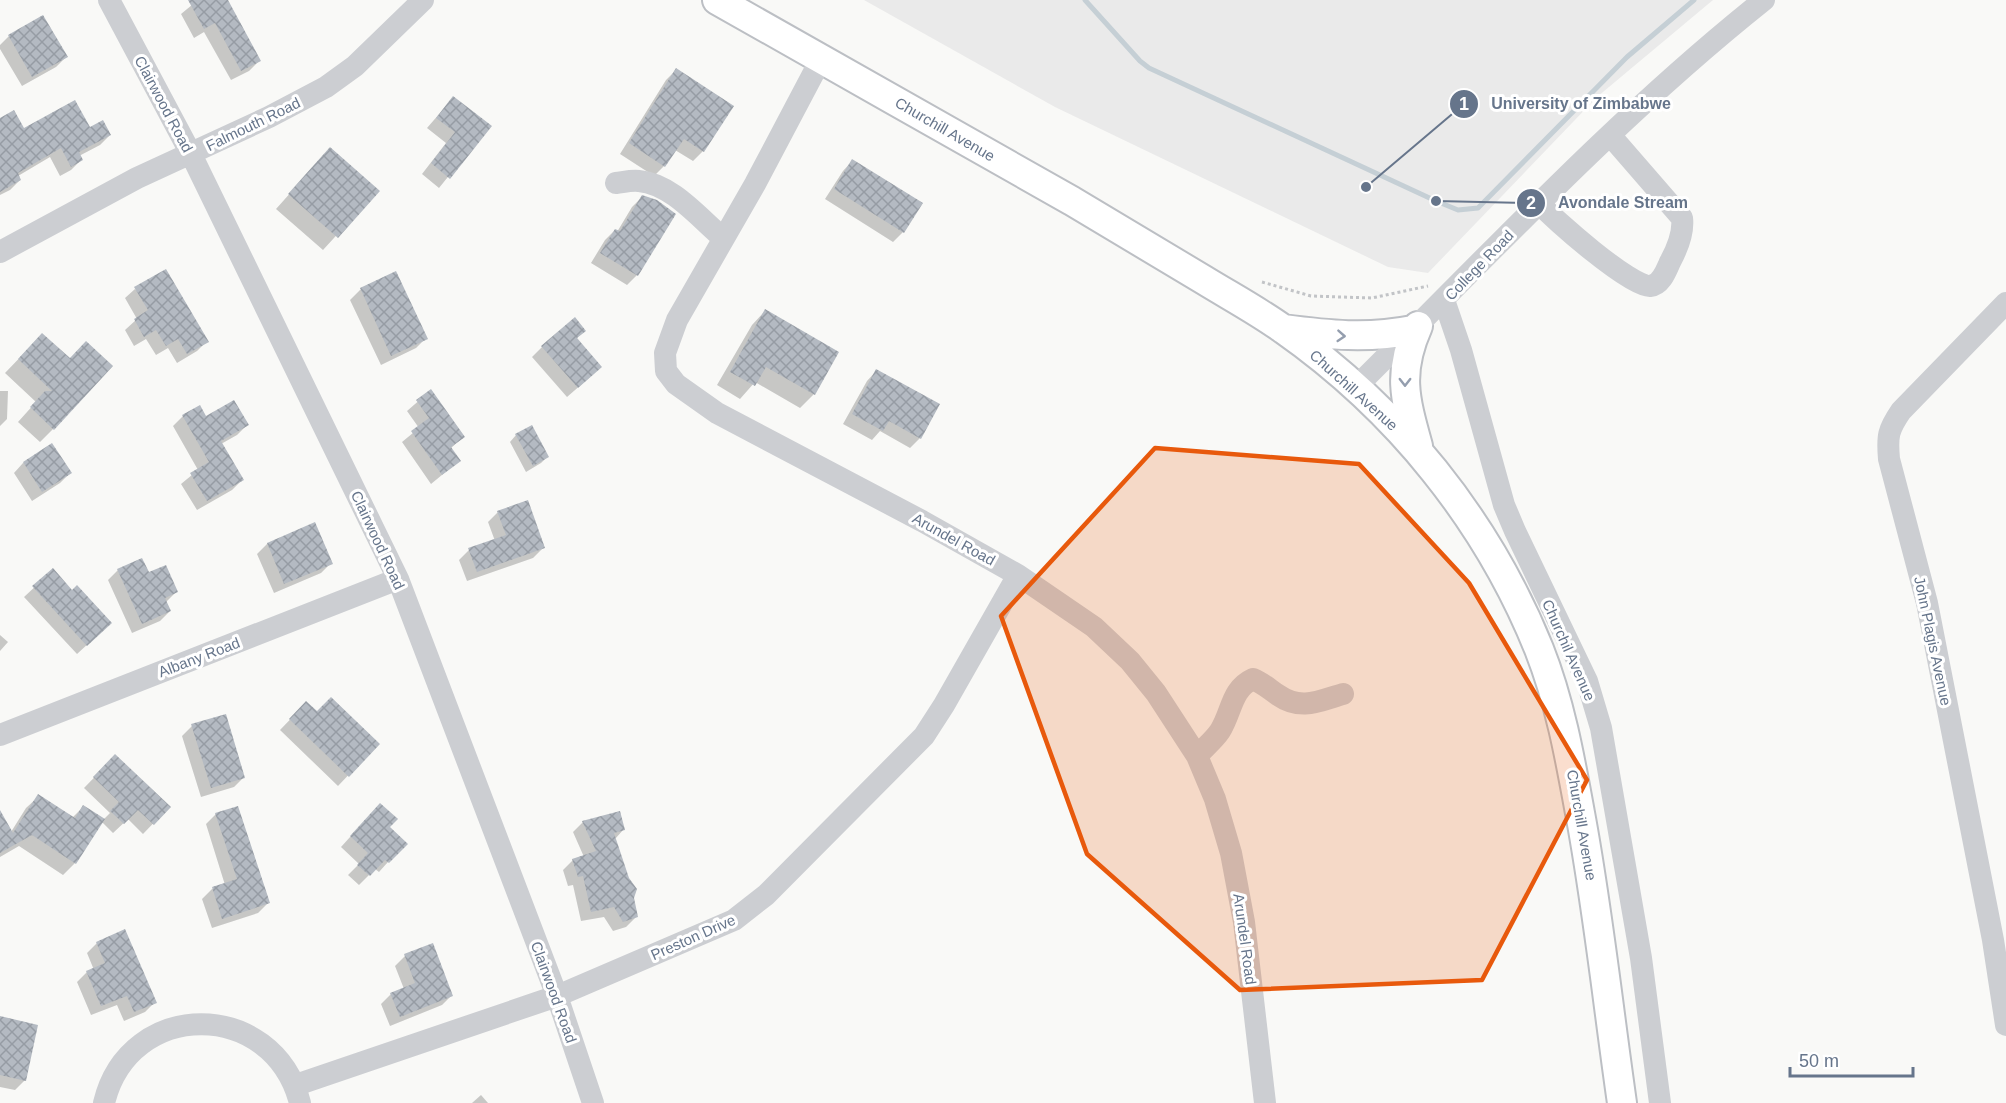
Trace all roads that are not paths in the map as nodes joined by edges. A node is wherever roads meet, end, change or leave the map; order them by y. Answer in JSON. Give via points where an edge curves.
{"nodes":[{"id":1,"x":109,"y":0,"type":"edge"},
{"id":2,"x":423,"y":0,"type":"edge"},
{"id":3,"x":717,"y":0,"type":"edge"},
{"id":4,"x":1764,"y":0,"type":"edge"},
{"id":5,"x":821,"y":59,"type":"junction"},
{"id":6,"x":1610,"y":135,"type":"junction"},
{"id":7,"x":191,"y":154,"type":"junction"},
{"id":8,"x":616,"y":183,"type":"dead end"},
{"id":9,"x":1539,"y":203,"type":"junction"},
{"id":10,"x":723,"y":238,"type":"junction"},
{"id":11,"x":0,"y":252,"type":"edge"},
{"id":12,"x":1439,"y":292,"type":"junction"},
{"id":13,"x":2006,"y":303,"type":"edge"},
{"id":14,"x":1415,"y":328,"type":"junction"},
{"id":15,"x":1283,"y":329,"type":"junction"},
{"id":16,"x":1356,"y":387,"type":"junction"},
{"id":17,"x":1420,"y":455,"type":"junction"},
{"id":18,"x":1018,"y":574,"type":"junction"},
{"id":19,"x":398,"y":579,"type":"junction"},
{"id":20,"x":1343,"y":694,"type":"dead end"},
{"id":21,"x":0,"y":735,"type":"edge"},
{"id":22,"x":1197,"y":756,"type":"junction"},
{"id":23,"x":2000,"y":941,"type":"edge"},
{"id":24,"x":557,"y":996,"type":"junction"},
{"id":25,"x":1647,"y":1012,"type":"junction"},
{"id":26,"x":1609,"y":1017,"type":"junction"},
{"id":27,"x":2006,"y":1025,"type":"edge"},
{"id":28,"x":298,"y":1094,"type":"edge"},
{"id":29,"x":105,"y":1103,"type":"edge"},
{"id":30,"x":593,"y":1103,"type":"edge"},
{"id":31,"x":1265,"y":1103,"type":"edge"},
{"id":32,"x":1622,"y":1103,"type":"edge"},
{"id":33,"x":1660,"y":1103,"type":"edge"}],
"edges":[{"from":1,"to":7,"type":"street","name":"Clairwood Road"},
{"from":2,"to":7,"type":"street","name":"Falmouth Road","via":[[355,66],[326,87]]},
{"from":3,"to":5,"type":"main road","name":"Churchill Avenue"},
{"from":4,"to":6,"type":"street","name":"College Road"},
{"from":5,"to":10,"type":"street","name":"Arundel Road"},
{"from":5,"to":15,"type":"main road","name":"Churchill Avenue","via":[[1107,222]]},
{"from":6,"to":9,"type":"street","name":"College Road"},
{"from":6,"to":9,"type":"street","via":[[1682,218],[1677,249],[1659,282],[1645,285],[1629,277],[1564,228]]},
{"from":7,"to":11,"type":"street","name":"Falmouth Road","via":[[137,178]]},
{"from":7,"to":19,"type":"street","name":"Clairwood Road"},
{"from":8,"to":10,"type":"street","via":[[642,181],[664,189]]},
{"from":9,"to":12,"type":"street","name":"College Road"},
{"from":10,"to":18,"type":"street","name":"Arundel Road","via":[[677,320],[665,353],[666,371],[676,384],[717,413]]},
{"from":12,"to":14,"type":"street","name":"College Road"},
{"from":12,"to":25,"type":"street","name":"Churchil Avenue","via":[[1461,350],[1504,506],[1587,681],[1601,728]]},
{"from":13,"to":23,"type":"street","name":"John Plagis Avenue","via":[[1901,411],[1887,435],[1889,459],[1926,603]]},
{"from":15,"to":14,"type":"main road","one_way":true,"via":[[1349,337],[1391,335]]},
{"from":14,"to":16,"type":"street","name":"College Road"},
{"from":14,"to":17,"type":"main road","one_way":true,"via":[[1404,382]]},
{"from":15,"to":16,"type":"main road","name":"Churchill Avenue"},
{"from":16,"to":17,"type":"main road","name":"Churchill Avenue","via":[[1398,427]]},
{"from":17,"to":26,"type":"main road","name":"Churchill Avenue","via":[[1452,493],[1500,566],[1540,652],[1570,755],[1591,871]]},
{"from":18,"to":22,"type":"street","name":"Arundel Road","via":[[1094,627],[1130,661]]},
{"from":18,"to":24,"type":"street","name":"Preston Drive","via":[[924,736],[752,908],[721,927]]},
{"from":19,"to":21,"type":"street","name":"Albany Road"},
{"from":19,"to":24,"type":"street","name":"Clairwood Road"},
{"from":20,"to":22,"type":"street","via":[[1306,705],[1290,703],[1253,679],[1244,683],[1232,699],[1218,733]]},
{"from":22,"to":31,"type":"street","name":"Arundel Road","via":[[1231,853],[1244,922]]},
{"from":23,"to":27,"type":"street","name":"John Plagis Avenue"},
{"from":24,"to":28,"type":"street","name":"Preston Drive"},
{"from":24,"to":30,"type":"street","name":"Clairwood Road"},
{"from":25,"to":26,"type":"street"},
{"from":25,"to":33,"type":"street","name":"Churchil Avenue"},
{"from":26,"to":32,"type":"main road","name":"Churchill Avenue"},
{"from":28,"to":29,"type":"street","name":"Preston Drive","via":[[279,1058],[255,1038],[226,1026],[194,1023],[164,1031],[137,1047],[117,1071]]}]}
